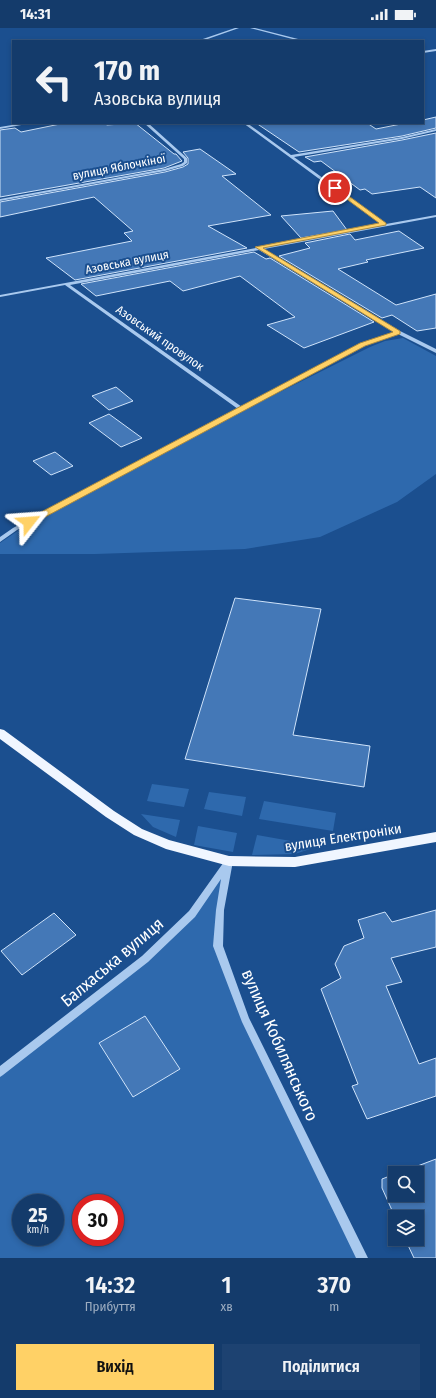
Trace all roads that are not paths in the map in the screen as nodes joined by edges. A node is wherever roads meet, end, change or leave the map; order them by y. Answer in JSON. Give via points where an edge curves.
{"nodes":[{"id":1,"x":238,"y":28,"type":"edge"},
{"id":2,"x":251,"y":28,"type":"edge"},
{"id":3,"x":202,"y":40,"type":"edge"},
{"id":4,"x":300,"y":40,"type":"edge"},
{"id":5,"x":436,"y":50,"type":"edge"},
{"id":6,"x":424,"y":52,"type":"edge"},
{"id":7,"x":24,"y":124,"type":"edge"},
{"id":8,"x":147,"y":124,"type":"edge"},
{"id":9,"x":246,"y":124,"type":"edge"},
{"id":10,"x":0,"y":128,"type":"edge"},
{"id":11,"x":436,"y":130,"type":"edge"},
{"id":12,"x":292,"y":156,"type":"junction"},
{"id":13,"x":0,"y":200,"type":"edge"},
{"id":14,"x":436,"y":216,"type":"edge"},
{"id":15,"x":384,"y":224,"type":"junction"},
{"id":16,"x":258,"y":247,"type":"junction"},
{"id":17,"x":66,"y":284,"type":"junction"},
{"id":18,"x":0,"y":296,"type":"edge"},
{"id":19,"x":398,"y":332,"type":"junction"},
{"id":20,"x":436,"y":351,"type":"edge"},
{"id":21,"x":242,"y":409,"type":"junction"},
{"id":22,"x":0,"y":540,"type":"edge"},
{"id":23,"x":0,"y":733,"type":"edge"},
{"id":24,"x":436,"y":837,"type":"edge"},
{"id":25,"x":229,"y":861,"type":"junction"},
{"id":26,"x":0,"y":1072,"type":"edge"},
{"id":27,"x":362,"y":1258,"type":"edge"}],
"edges":[{"from":1,"to":3,"type":"street"},
{"from":2,"to":4,"type":"street"},
{"from":5,"to":6,"type":"street"},
{"from":7,"to":10,"type":"street"},
{"from":8,"to":13,"type":"street","name":"вулиця Яблочкіної","via":[[172,145],[186,162],[165,170]]},
{"from":9,"to":12,"type":"street"},
{"from":11,"to":12,"type":"street"},
{"from":12,"to":15,"type":"street"},
{"from":14,"to":15,"type":"street","name":"Азовська вулиця"},
{"from":15,"to":16,"type":"street","name":"Азовська вулиця"},
{"from":16,"to":17,"type":"street","name":"Азовська вулиця"},
{"from":16,"to":19,"type":"street"},
{"from":17,"to":18,"type":"street","name":"Азовська вулиця"},
{"from":17,"to":21,"type":"street","name":"Азовський провулок"},
{"from":19,"to":20,"type":"street"},
{"from":19,"to":21,"type":"street","via":[[363,345]]},
{"from":21,"to":22,"type":"street","via":[[16,529]]},
{"from":23,"to":25,"type":"main road","via":[[138,832],[166,844]]},
{"from":24,"to":25,"type":"main road","name":"вулиця Електроніки","via":[[363,852],[295,862]]},
{"from":25,"to":26,"type":"street","name":"Балхаська вулиця","via":[[192,914],[145,959]]},
{"from":25,"to":27,"type":"street","name":"вулиця Кобилянського","via":[[220,910],[218,946],[245,1019]]}]}
